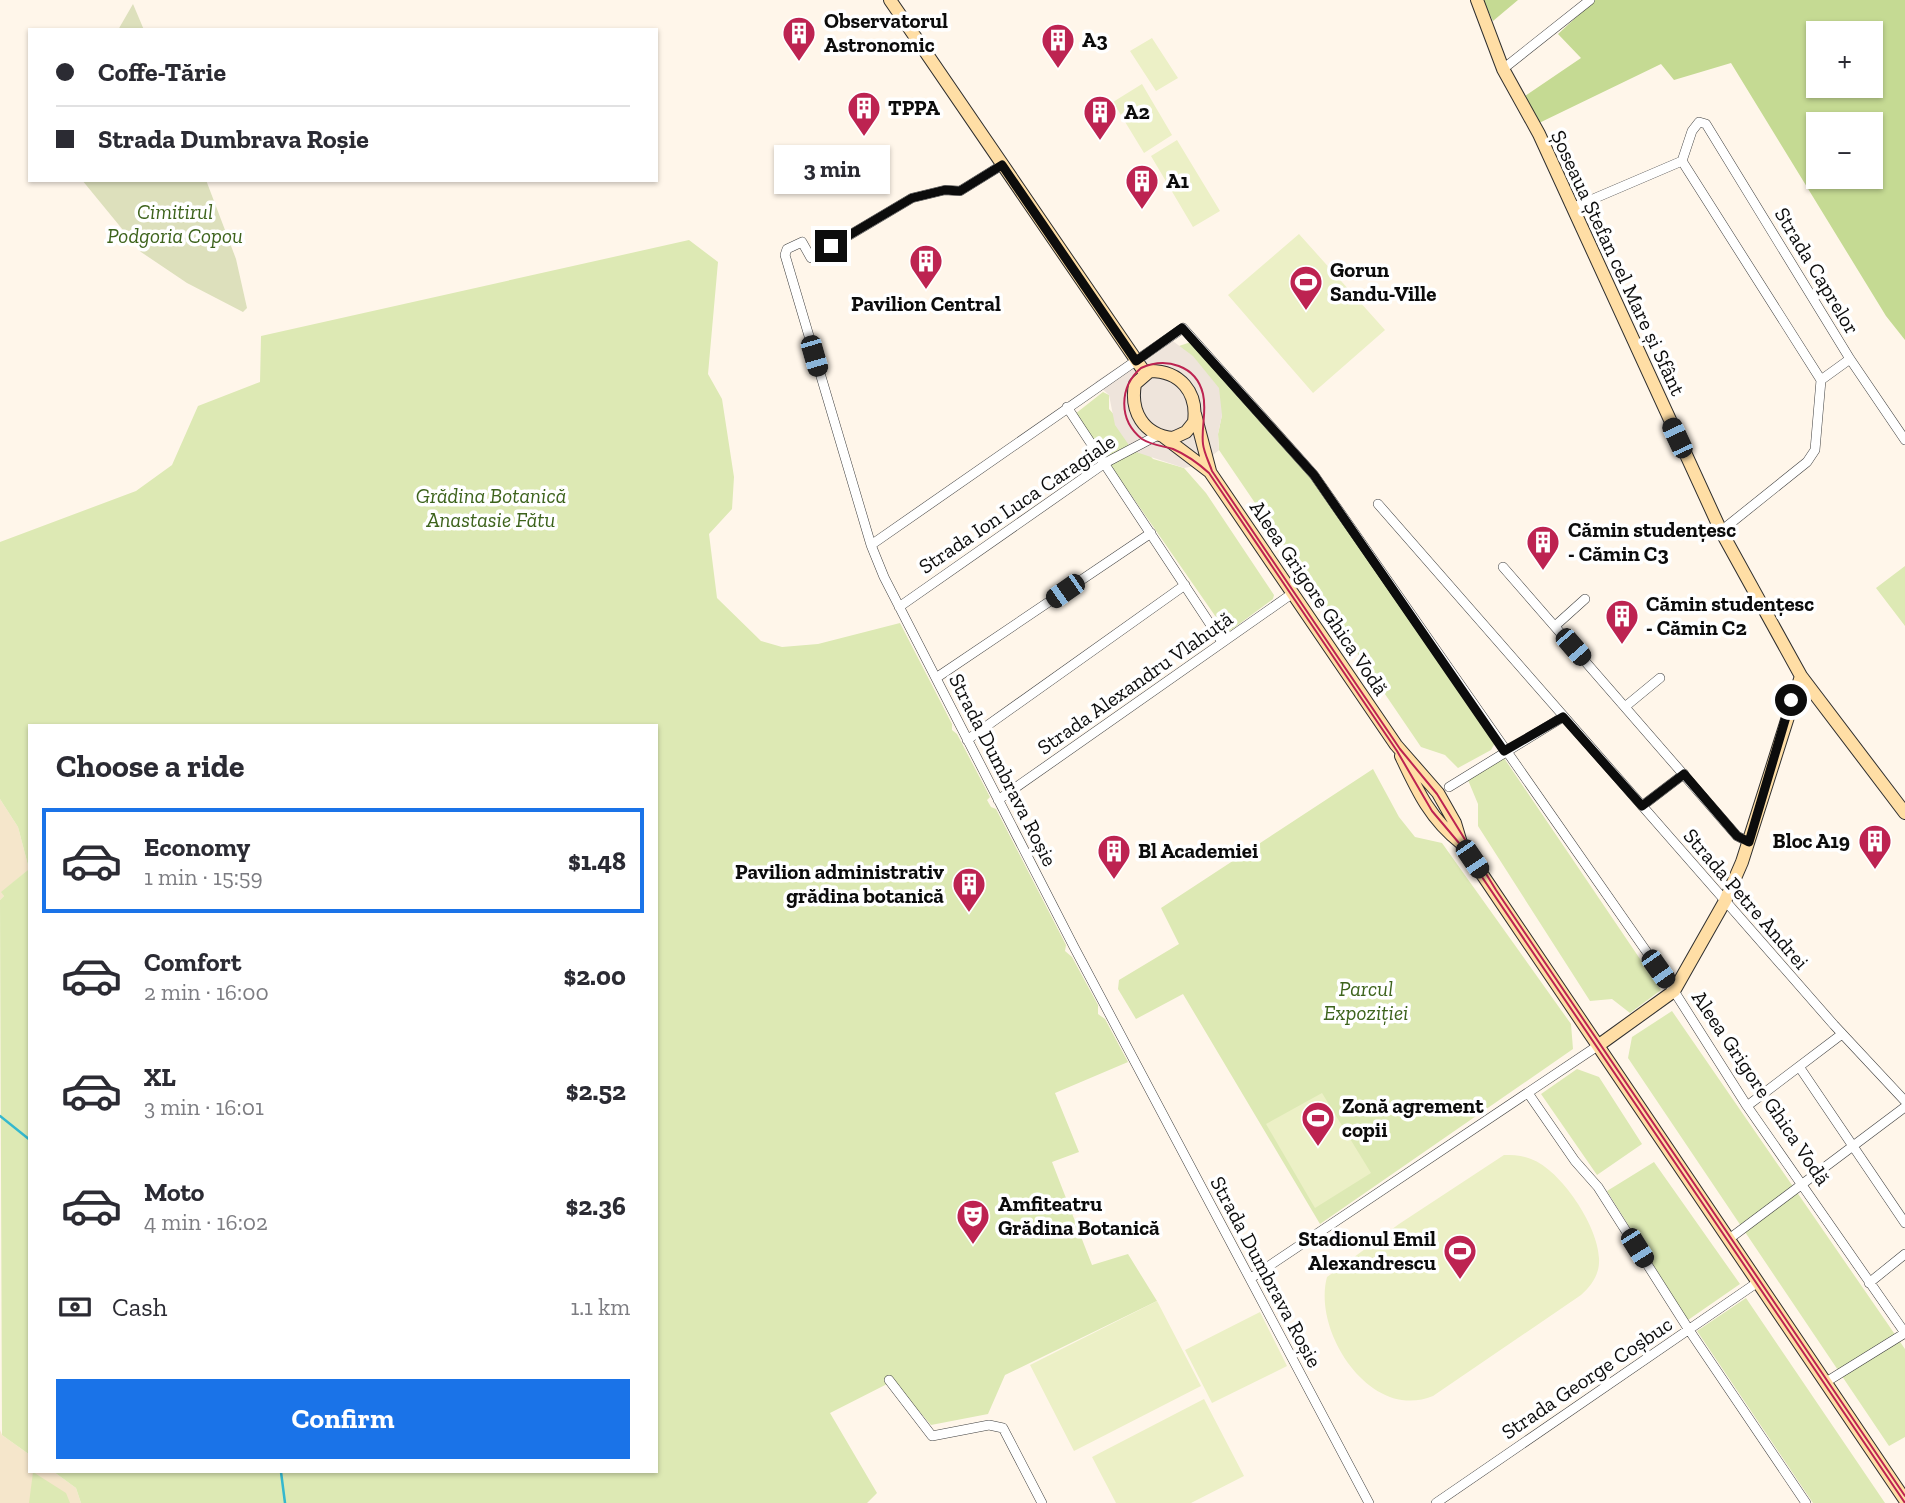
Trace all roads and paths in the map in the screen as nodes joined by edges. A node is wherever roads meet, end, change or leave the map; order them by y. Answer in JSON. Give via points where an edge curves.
{"nodes":[{"id":1,"x":890,"y":0,"type":"edge"},
{"id":2,"x":1477,"y":0,"type":"edge"},
{"id":3,"x":1590,"y":0,"type":"edge"},
{"id":4,"x":1503,"y":69,"type":"junction"},
{"id":5,"x":1682,"y":161,"type":"junction"},
{"id":6,"x":1002,"y":165,"type":"junction"},
{"id":7,"x":1572,"y":208,"type":"junction"},
{"id":8,"x":1850,"y":359,"type":"junction"},
{"id":9,"x":1136,"y":361,"type":"junction"},
{"id":10,"x":1145,"y":373,"type":"junction"},
{"id":11,"x":1821,"y":380,"type":"junction"},
{"id":12,"x":1066,"y":408,"type":"junction"},
{"id":13,"x":1195,"y":413,"type":"junction"},
{"id":14,"x":1161,"y":436,"type":"junction"},
{"id":15,"x":1905,"y":440,"type":"edge"},
{"id":16,"x":1105,"y":463,"type":"junction"},
{"id":17,"x":1210,"y":471,"type":"junction"},
{"id":18,"x":1378,"y":504,"type":"dead end"},
{"id":19,"x":1721,"y":531,"type":"junction"},
{"id":20,"x":1151,"y":533,"type":"junction"},
{"id":21,"x":871,"y":545,"type":"junction"},
{"id":22,"x":1503,"y":567,"type":"dead end"},
{"id":23,"x":1185,"y":585,"type":"junction"},
{"id":24,"x":1293,"y":593,"type":"junction"},
{"id":25,"x":1585,"y":599,"type":"dead end"},
{"id":26,"x":899,"y":607,"type":"junction"},
{"id":27,"x":1555,"y":626,"type":"junction"},
{"id":28,"x":1222,"y":642,"type":"junction"},
{"id":29,"x":1801,"y":676,"type":"junction"},
{"id":30,"x":936,"y":678,"type":"junction"},
{"id":31,"x":1660,"y":678,"type":"dead end"},
{"id":32,"x":1626,"y":706,"type":"junction"},
{"id":33,"x":1563,"y":717,"type":"junction"},
{"id":34,"x":967,"y":740,"type":"junction"},
{"id":35,"x":1504,"y":751,"type":"junction"},
{"id":36,"x":1684,"y":774,"type":"junction"},
{"id":37,"x":1449,"y":787,"type":"dead end"},
{"id":38,"x":998,"y":800,"type":"junction"},
{"id":39,"x":1642,"y":806,"type":"junction"},
{"id":40,"x":1905,"y":813,"type":"edge"},
{"id":41,"x":1749,"y":842,"type":"junction"},
{"id":42,"x":1725,"y":901,"type":"junction"},
{"id":43,"x":1674,"y":991,"type":"junction"},
{"id":44,"x":1842,"y":1034,"type":"junction"},
{"id":45,"x":1598,"y":1045,"type":"junction"},
{"id":46,"x":1800,"y":1068,"type":"junction"},
{"id":47,"x":1528,"y":1093,"type":"junction"},
{"id":48,"x":1905,"y":1104,"type":"edge"},
{"id":49,"x":1747,"y":1106,"type":"junction"},
{"id":50,"x":1852,"y":1145,"type":"junction"},
{"id":51,"x":1801,"y":1185,"type":"junction"},
{"id":52,"x":1905,"y":1223,"type":"edge"},
{"id":53,"x":1729,"y":1239,"type":"junction"},
{"id":54,"x":1905,"y":1254,"type":"edge"},
{"id":55,"x":1251,"y":1278,"type":"junction"},
{"id":56,"x":1758,"y":1282,"type":"junction"},
{"id":57,"x":1869,"y":1283,"type":"junction"},
{"id":58,"x":1689,"y":1330,"type":"junction"},
{"id":59,"x":1905,"y":1333,"type":"edge"},
{"id":60,"x":889,"y":1381,"type":"dead end"},
{"id":61,"x":1826,"y":1382,"type":"junction"},
{"id":62,"x":1905,"y":1500,"type":"edge"},
{"id":63,"x":1042,"y":1503,"type":"edge"},
{"id":64,"x":1369,"y":1503,"type":"edge"},
{"id":65,"x":1436,"y":1503,"type":"edge"},
{"id":66,"x":1806,"y":1503,"type":"edge"}],
"edges":[{"from":1,"to":6,"type":"main road"},
{"from":2,"to":4,"type":"main road","name":"Șoseaua Ștefan cel Mare și Sfânt"},
{"from":3,"to":4,"type":"street"},
{"from":4,"to":7,"type":"main road","name":"Șoseaua Ștefan cel Mare și Sfânt"},
{"from":5,"to":7,"type":"street"},
{"from":5,"to":8,"type":"street","name":"Strada Caprelor","via":[[1692,131],[1699,122],[1706,124]]},
{"from":5,"to":11,"type":"street"},
{"from":6,"to":9,"type":"main road"},
{"from":6,"to":21,"type":"street","name":"Strada Dumbrava Roșie","via":[[960,191],[912,198],[811,258],[802,242],[785,255]]},
{"from":7,"to":19,"type":"main road","name":"Șoseaua Ștefan cel Mare și Sfânt"},
{"from":8,"to":11,"type":"street"},
{"from":8,"to":15,"type":"street","name":"Strada Caprelor"},
{"from":9,"to":10,"type":"main road"},
{"from":9,"to":12,"type":"street"},
{"from":9,"to":35,"type":"street","name":"Aleea Grigore Ghica Vodă","via":[[1182,328],[1314,475]]},
{"from":10,"to":13,"type":"main road","via":[[1176,376],[1192,397]]},
{"from":10,"to":14,"type":"main road","via":[[1135,384],[1134,405],[1142,422]]},
{"from":11,"to":19,"type":"street","via":[[1815,450],[1807,462]]},
{"from":12,"to":16,"type":"street"},
{"from":12,"to":21,"type":"street"},
{"from":13,"to":14,"type":"main road","via":[[1186,432],[1172,438]]},
{"from":13,"to":17,"type":"main road","name":"Aleea Grigore Ghica Vodă"},
{"from":14,"to":16,"type":"street","name":"Strada Ion Luca Caragiale"},
{"from":14,"to":17,"type":"main road","name":"Aleea Grigore Ghica Vodă"},
{"from":16,"to":20,"type":"street"},
{"from":16,"to":26,"type":"street","name":"Strada Ion Luca Caragiale"},
{"from":17,"to":24,"type":"main road","name":"Aleea Grigore Ghica Vodă"},
{"from":18,"to":33,"type":"street","name":"Strada Petre Andrei"},
{"from":19,"to":29,"type":"main road","name":"Șoseaua Ștefan cel Mare și Sfânt"},
{"from":20,"to":23,"type":"street"},
{"from":20,"to":30,"type":"street"},
{"from":21,"to":26,"type":"street","name":"Strada Dumbrava Roșie"},
{"from":22,"to":27,"type":"street"},
{"from":23,"to":28,"type":"street"},
{"from":23,"to":34,"type":"street"},
{"from":24,"to":28,"type":"street","name":"Strada Alexandru Vlahuță"},
{"from":24,"to":45,"type":"main road","name":"Aleea Grigore Ghica Vodă","via":[[1396,745],[1443,800],[1461,843]]},
{"from":25,"to":27,"type":"street"},
{"from":26,"to":30,"type":"street","name":"Strada Dumbrava Roșie"},
{"from":27,"to":32,"type":"street"},
{"from":28,"to":38,"type":"street","name":"Strada Alexandru Vlahuță"},
{"from":29,"to":40,"type":"main road","name":"Șoseaua Ștefan cel Mare și Sfânt"},
{"from":29,"to":41,"type":"main road"},
{"from":30,"to":34,"type":"street","name":"Strada Dumbrava Roșie"},
{"from":31,"to":32,"type":"street"},
{"from":32,"to":36,"type":"street"},
{"from":33,"to":35,"type":"street"},
{"from":33,"to":39,"type":"street","name":"Strada Petre Andrei"},
{"from":34,"to":38,"type":"street","name":"Strada Dumbrava Roșie"},
{"from":35,"to":37,"type":"street"},
{"from":35,"to":43,"type":"street","name":"Aleea Grigore Ghica Vodă"},
{"from":36,"to":39,"type":"street"},
{"from":36,"to":41,"type":"street","via":[[1737,836]]},
{"from":38,"to":55,"type":"street","name":"Strada Dumbrava Roșie"},
{"from":39,"to":42,"type":"street","name":"Strada Petre Andrei"},
{"from":41,"to":42,"type":"main road"},
{"from":42,"to":43,"type":"main road"},
{"from":42,"to":44,"type":"street","name":"Strada Petre Andrei"},
{"from":43,"to":45,"type":"main road"},
{"from":43,"to":49,"type":"street","name":"Aleea Grigore Ghica Vodă"},
{"from":44,"to":46,"type":"street"},
{"from":44,"to":48,"type":"street","name":"Strada Petre Andrei"},
{"from":45,"to":47,"type":"street"},
{"from":45,"to":53,"type":"main road","name":"Aleea Grigore Ghica Vodă"},
{"from":46,"to":49,"type":"street"},
{"from":46,"to":50,"type":"street"},
{"from":47,"to":55,"type":"street"},
{"from":47,"to":58,"type":"street","via":[[1598,1187]]},
{"from":48,"to":50,"type":"street"},
{"from":49,"to":51,"type":"street","name":"Aleea Grigore Ghica Vodă"},
{"from":50,"to":51,"type":"street"},
{"from":50,"to":52,"type":"street"},
{"from":51,"to":53,"type":"street"},
{"from":51,"to":57,"type":"street","name":"Aleea Grigore Ghica Vodă"},
{"from":53,"to":56,"type":"main road","name":"Aleea Grigore Ghica Vodă"},
{"from":54,"to":57,"type":"street"},
{"from":55,"to":64,"type":"street","name":"Strada Dumbrava Roșie"},
{"from":56,"to":58,"type":"street","name":"Strada George Coșbuc"},
{"from":56,"to":61,"type":"main road","name":"Aleea Grigore Ghica Vodă"},
{"from":57,"to":59,"type":"street","name":"Aleea Grigore Ghica Vodă"},
{"from":58,"to":65,"type":"street","name":"Strada George Coșbuc"},
{"from":58,"to":66,"type":"street"},
{"from":59,"to":61,"type":"street"},
{"from":60,"to":63,"type":"street","via":[[932,1436],[989,1425],[1003,1428]]},
{"from":61,"to":62,"type":"main road","name":"Aleea Grigore Ghica Vodă"}]}
